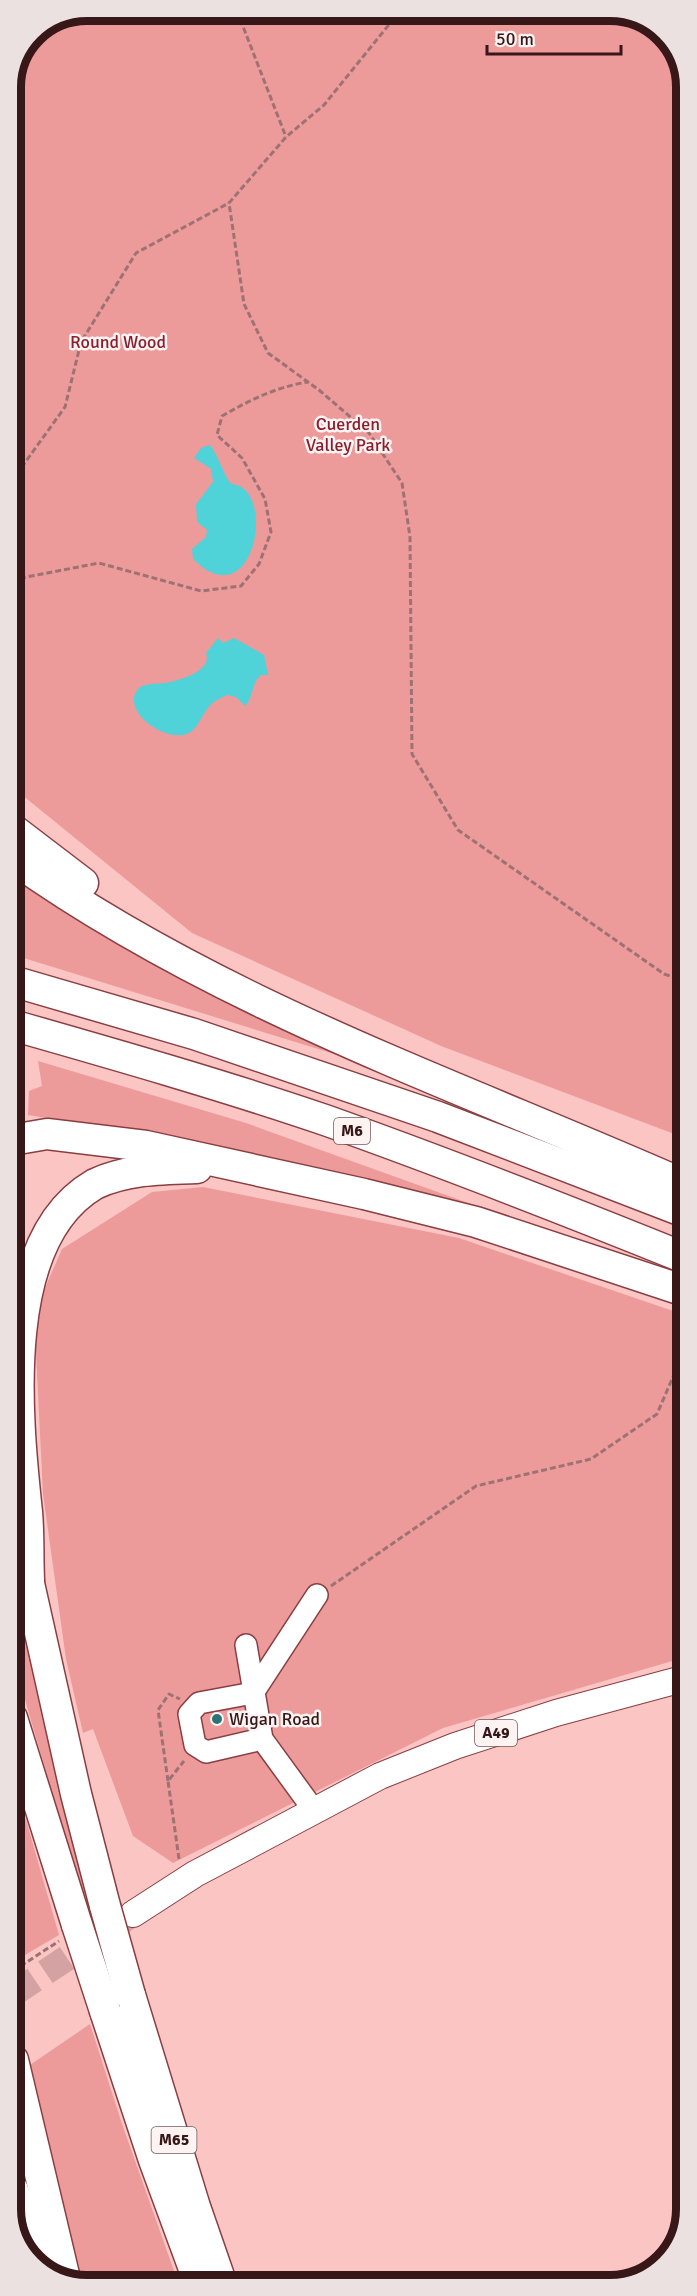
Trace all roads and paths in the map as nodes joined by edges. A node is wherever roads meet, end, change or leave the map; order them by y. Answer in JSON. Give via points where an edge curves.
{"nodes":[{"id":1,"x":241,"y":21,"type":"edge"},
{"id":2,"x":392,"y":21,"type":"edge"},
{"id":3,"x":286,"y":137,"type":"junction"},
{"id":4,"x":230,"y":203,"type":"junction"},
{"id":5,"x":308,"y":382,"type":"junction"},
{"id":6,"x":21,"y":468,"type":"edge"},
{"id":7,"x":21,"y":578,"type":"edge"},
{"id":8,"x":21,"y":836,"type":"edge"},
{"id":9,"x":21,"y":863,"type":"edge"},
{"id":10,"x":676,"y":978,"type":"edge"},
{"id":11,"x":21,"y":984,"type":"edge"},
{"id":12,"x":273,"y":1008,"type":"junction"},
{"id":13,"x":21,"y":1028,"type":"edge"},
{"id":14,"x":21,"y":1138,"type":"edge"},
{"id":15,"x":242,"y":1167,"type":"junction"},
{"id":16,"x":676,"y":1181,"type":"edge"},
{"id":17,"x":676,"y":1209,"type":"edge"},
{"id":18,"x":676,"y":1254,"type":"edge"},
{"id":19,"x":21,"y":1278,"type":"edge"},
{"id":20,"x":676,"y":1289,"type":"edge"},
{"id":21,"x":676,"y":1373,"type":"edge"},
{"id":22,"x":21,"y":1468,"type":"edge"},
{"id":23,"x":21,"y":1548,"type":"edge"},
{"id":24,"x":28,"y":1580,"type":"junction"},
{"id":25,"x":317,"y":1595,"type":"joint"},
{"id":26,"x":246,"y":1645,"type":"dead end"},
{"id":27,"x":676,"y":1681,"type":"edge"},
{"id":28,"x":253,"y":1694,"type":"junction"},
{"id":29,"x":183,"y":1701,"type":"dead end"},
{"id":30,"x":262,"y":1739,"type":"junction"},
{"id":31,"x":21,"y":1747,"type":"edge"},
{"id":32,"x":184,"y":1760,"type":"dead end"},
{"id":33,"x":168,"y":1781,"type":"junction"},
{"id":34,"x":314,"y":1809,"type":"junction"},
{"id":35,"x":179,"y":1864,"type":"dead end"},
{"id":36,"x":119,"y":1910,"type":"junction"},
{"id":37,"x":117,"y":2003,"type":"junction"},
{"id":38,"x":21,"y":2095,"type":"edge"},
{"id":39,"x":22,"y":2218,"type":"edge"},
{"id":40,"x":29,"y":2241,"type":"edge"},
{"id":41,"x":63,"y":2271,"type":"edge"},
{"id":42,"x":196,"y":2275,"type":"edge"},
{"id":43,"x":219,"y":2275,"type":"edge"}],
"edges":[{"from":1,"to":3,"type":"path"},
{"from":2,"to":3,"type":"path","via":[[324,105]]},
{"from":3,"to":4,"type":"path"},
{"from":4,"to":5,"type":"path","via":[[244,304],[268,353]]},
{"from":4,"to":6,"type":"path","via":[[136,254],[81,342],[65,407]]},
{"from":5,"to":7,"type":"path","via":[[284,386],[222,416],[217,435],[242,458],[265,499],[271,532],[259,564],[241,586],[201,591],[99,563]]},
{"from":5,"to":10,"type":"path","via":[[369,433],[402,483],[410,537],[412,754],[458,830],[664,974]]},
{"from":8,"to":12,"type":"highway","via":[[64,870]]},
{"from":9,"to":12,"type":"highway","via":[[150,946]]},
{"from":11,"to":17,"type":"highway","number":"M6","via":[[194,1034],[438,1117]]},
{"from":12,"to":16,"type":"highway","via":[[426,1078]]},
{"from":13,"to":18,"type":"highway","number":"M6","via":[[323,1120]]},
{"from":14,"to":15,"type":"highway","via":[[47,1134],[146,1146]]},
{"from":15,"to":19,"type":"highway","via":[[160,1169],[122,1174],[93,1185],[48,1221]]},
{"from":15,"to":20,"type":"highway","via":[[476,1222]]},
{"from":21,"to":25,"type":"path","via":[[657,1414],[591,1459],[476,1486]]},
{"from":22,"to":24,"type":"highway","via":[[27,1514]]},
{"from":23,"to":24,"type":"highway"},
{"from":24,"to":36,"type":"highway","via":[[76,1794]]},
{"from":25,"to":28,"type":"lane"},
{"from":26,"to":28,"type":"lane"},
{"from":27,"to":34,"type":"main road","number":"A49","via":[[556,1713],[455,1746],[380,1776]]},
{"from":28,"to":30,"type":"lane"},
{"from":28,"to":30,"type":"lane","via":[[199,1703],[189,1714],[195,1746],[206,1752]]},
{"from":29,"to":33,"type":"path","via":[[169,1694],[158,1710]]},
{"from":30,"to":34,"type":"lane"},
{"from":31,"to":37,"type":"highway","number":"M65","bridge":true,"via":[[77,1925]]},
{"from":32,"to":33,"type":"path"},
{"from":33,"to":35,"type":"path"},
{"from":34,"to":36,"type":"main road","number":"A49"},
{"from":36,"to":37,"type":"highway","number":"M65","bridge":true},
{"from":37,"to":42,"type":"highway","number":"M65","via":[[154,2160]]},
{"from":37,"to":43,"type":"highway","number":"M65"},
{"from":38,"to":41,"type":"highway"},
{"from":39,"to":40,"type":"highway"}]}
